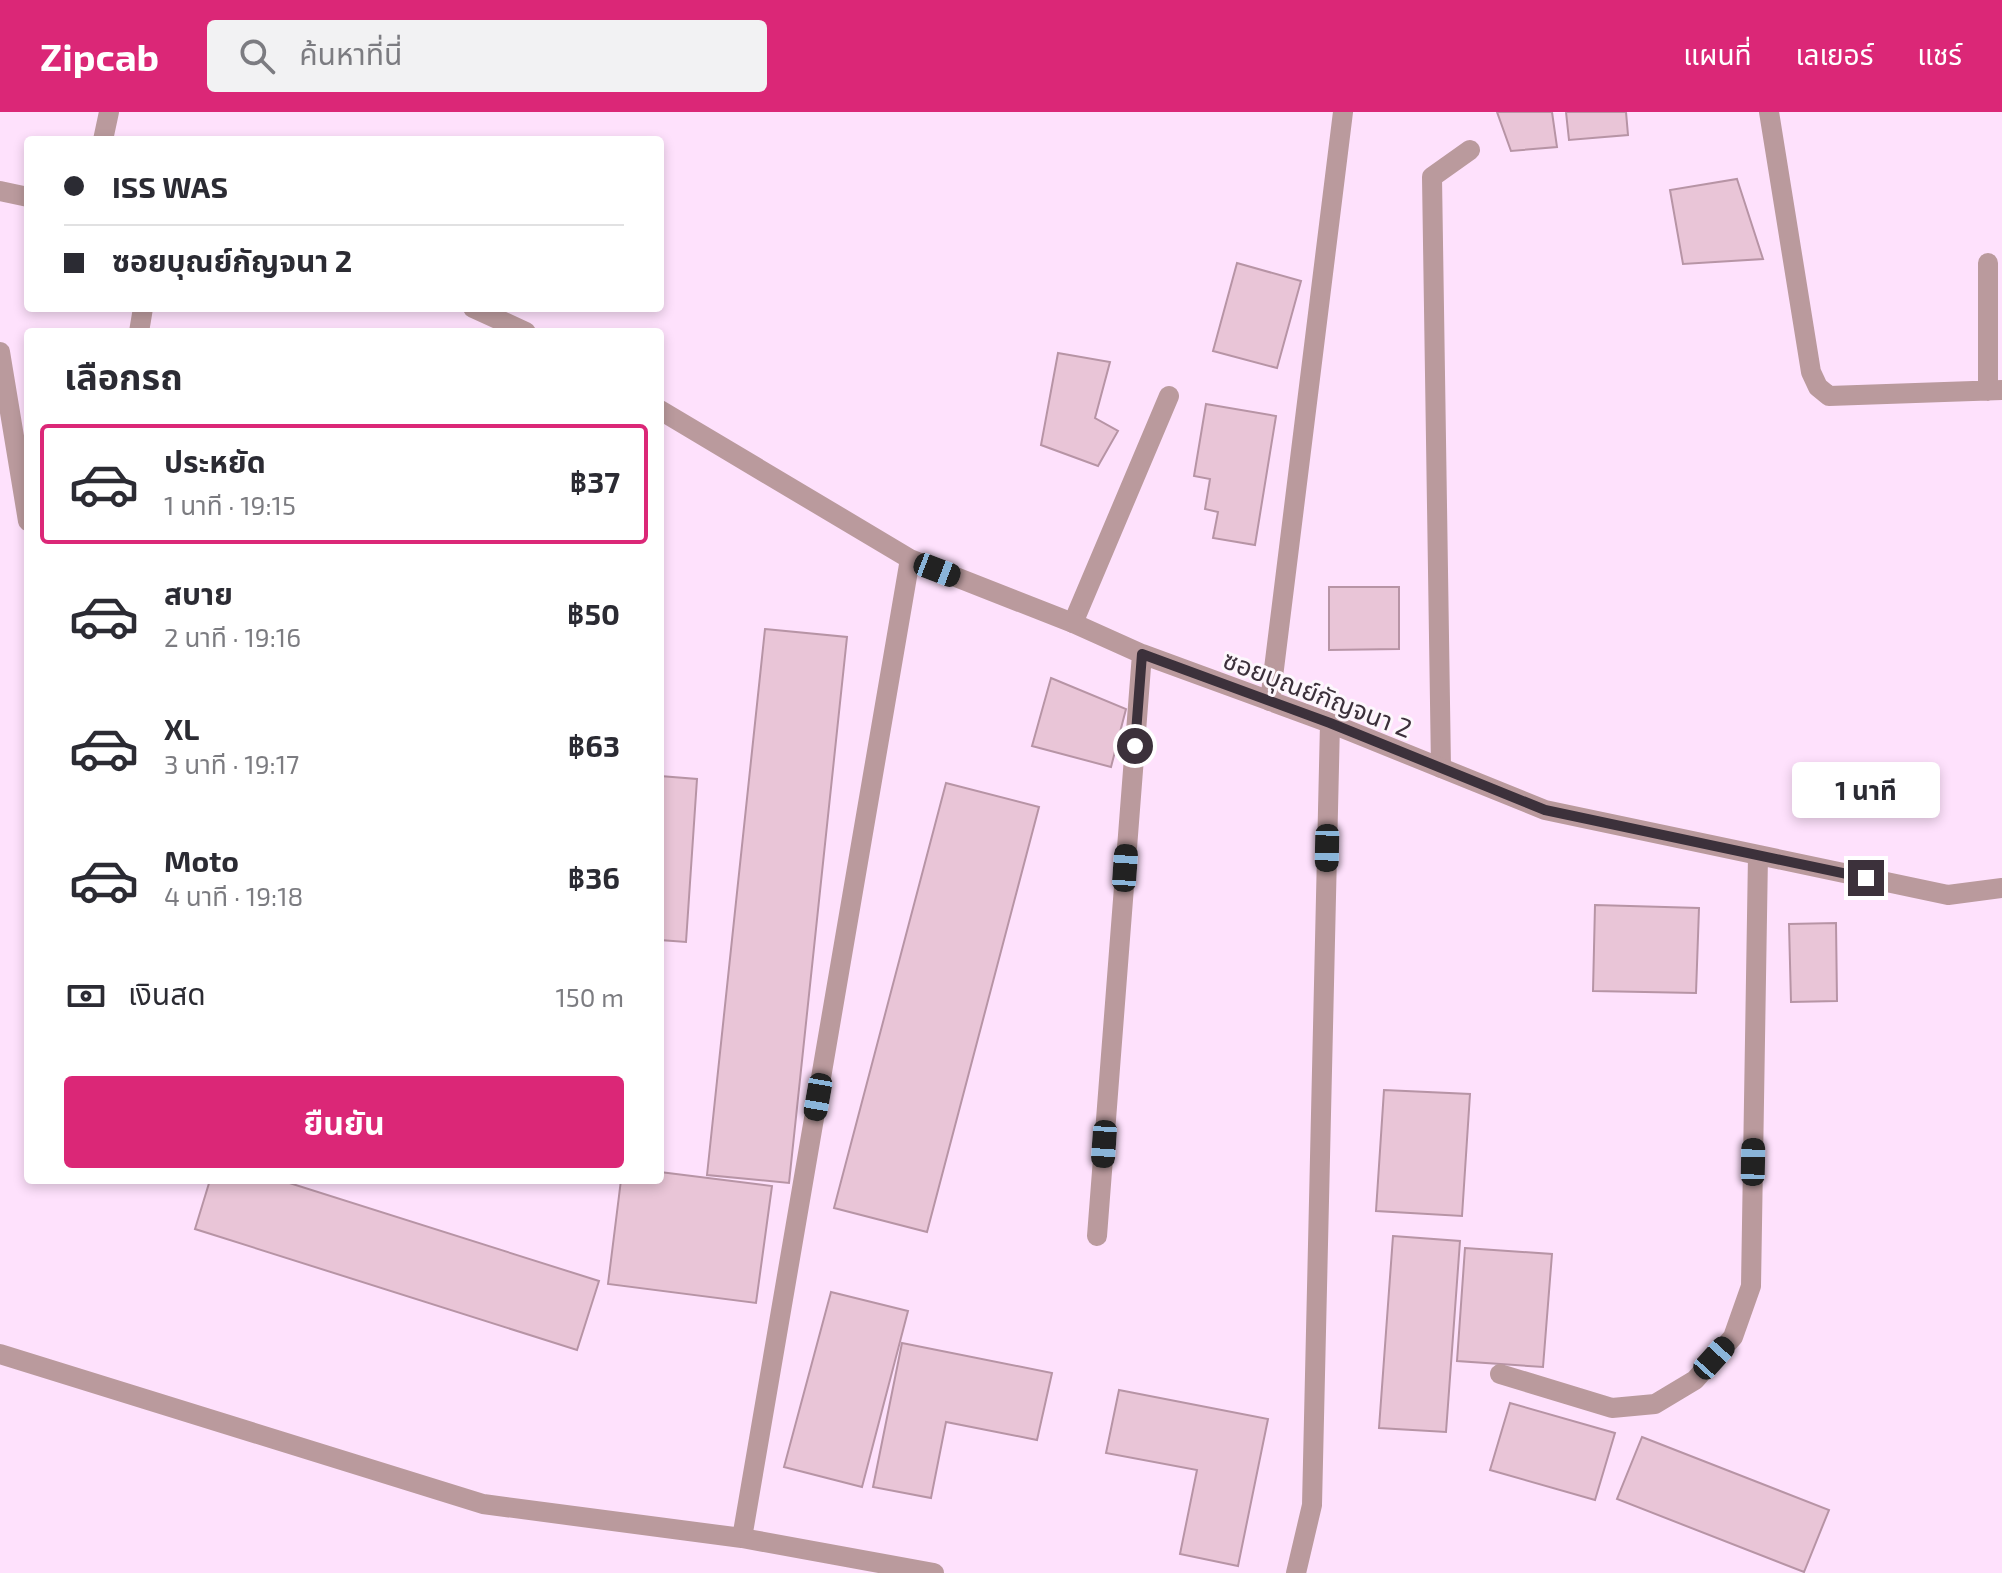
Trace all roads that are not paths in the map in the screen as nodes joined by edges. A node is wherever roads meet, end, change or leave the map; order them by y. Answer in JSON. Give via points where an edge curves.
{"nodes":[{"id":1,"x":109,"y":112,"type":"edge"},
{"id":2,"x":1343,"y":112,"type":"edge"},
{"id":3,"x":1769,"y":112,"type":"edge"},
{"id":4,"x":104,"y":136,"type":"edge"},
{"id":5,"x":1470,"y":150,"type":"dead end"},
{"id":6,"x":0,"y":191,"type":"edge"},
{"id":7,"x":24,"y":196,"type":"edge"},
{"id":8,"x":1988,"y":263,"type":"dead end"},
{"id":9,"x":482,"y":312,"type":"edge"},
{"id":10,"x":517,"y":328,"type":"edge"},
{"id":11,"x":0,"y":352,"type":"edge"},
{"id":12,"x":1995,"y":391,"type":"edge"},
{"id":13,"x":1169,"y":396,"type":"dead end"},
{"id":14,"x":664,"y":412,"type":"edge"},
{"id":15,"x":24,"y":497,"type":"edge"},
{"id":16,"x":910,"y":559,"type":"junction"},
{"id":17,"x":1073,"y":623,"type":"junction"},
{"id":18,"x":1142,"y":654,"type":"junction"},
{"id":19,"x":1270,"y":701,"type":"junction"},
{"id":20,"x":1330,"y":723,"type":"junction"},
{"id":21,"x":1441,"y":768,"type":"junction"},
{"id":22,"x":1758,"y":855,"type":"junction"},
{"id":23,"x":2002,"y":888,"type":"edge"},
{"id":24,"x":1097,"y":1236,"type":"dead end"},
{"id":25,"x":0,"y":1354,"type":"edge"},
{"id":26,"x":1500,"y":1374,"type":"dead end"},
{"id":27,"x":742,"y":1538,"type":"junction"},
{"id":28,"x":934,"y":1573,"type":"edge"},
{"id":29,"x":1296,"y":1573,"type":"edge"}],
"edges":[{"from":1,"to":4,"type":"street"},
{"from":2,"to":19,"type":"street"},
{"from":3,"to":12,"type":"street","via":[[1811,372],[1818,387],[1829,396]]},
{"from":5,"to":21,"type":"street","via":[[1432,177]]},
{"from":6,"to":7,"type":"street"},
{"from":8,"to":12,"type":"street"},
{"from":9,"to":10,"type":"street"},
{"from":11,"to":15,"type":"street"},
{"from":13,"to":17,"type":"street"},
{"from":14,"to":16,"type":"street","name":"ซอยบุณย์กัญจนา 2"},
{"from":16,"to":17,"type":"street","name":"ซอยบุณย์กัญจนา 2"},
{"from":16,"to":27,"type":"street"},
{"from":17,"to":18,"type":"street","name":"ซอยบุณย์กัญจนา 2"},
{"from":18,"to":19,"type":"street","name":"ซอยบุณย์กัญจนา 2"},
{"from":18,"to":24,"type":"street"},
{"from":19,"to":20,"type":"street","name":"ซอยบุณย์กัญจนา 2"},
{"from":20,"to":21,"type":"street","name":"ซอยบุณย์กัญจนา 2"},
{"from":20,"to":29,"type":"street","via":[[1312,1505]]},
{"from":21,"to":22,"type":"street","name":"ซอยบุณย์กัญจนา 2","via":[[1545,810]]},
{"from":22,"to":23,"type":"street","name":"ซอยบุณย์กัญจนา 2","via":[[1948,895]]},
{"from":22,"to":26,"type":"street","via":[[1751,1286],[1733,1337],[1695,1380],[1655,1404],[1612,1408]]},
{"from":25,"to":27,"type":"street","via":[[483,1504]]},
{"from":27,"to":28,"type":"street"}]}
